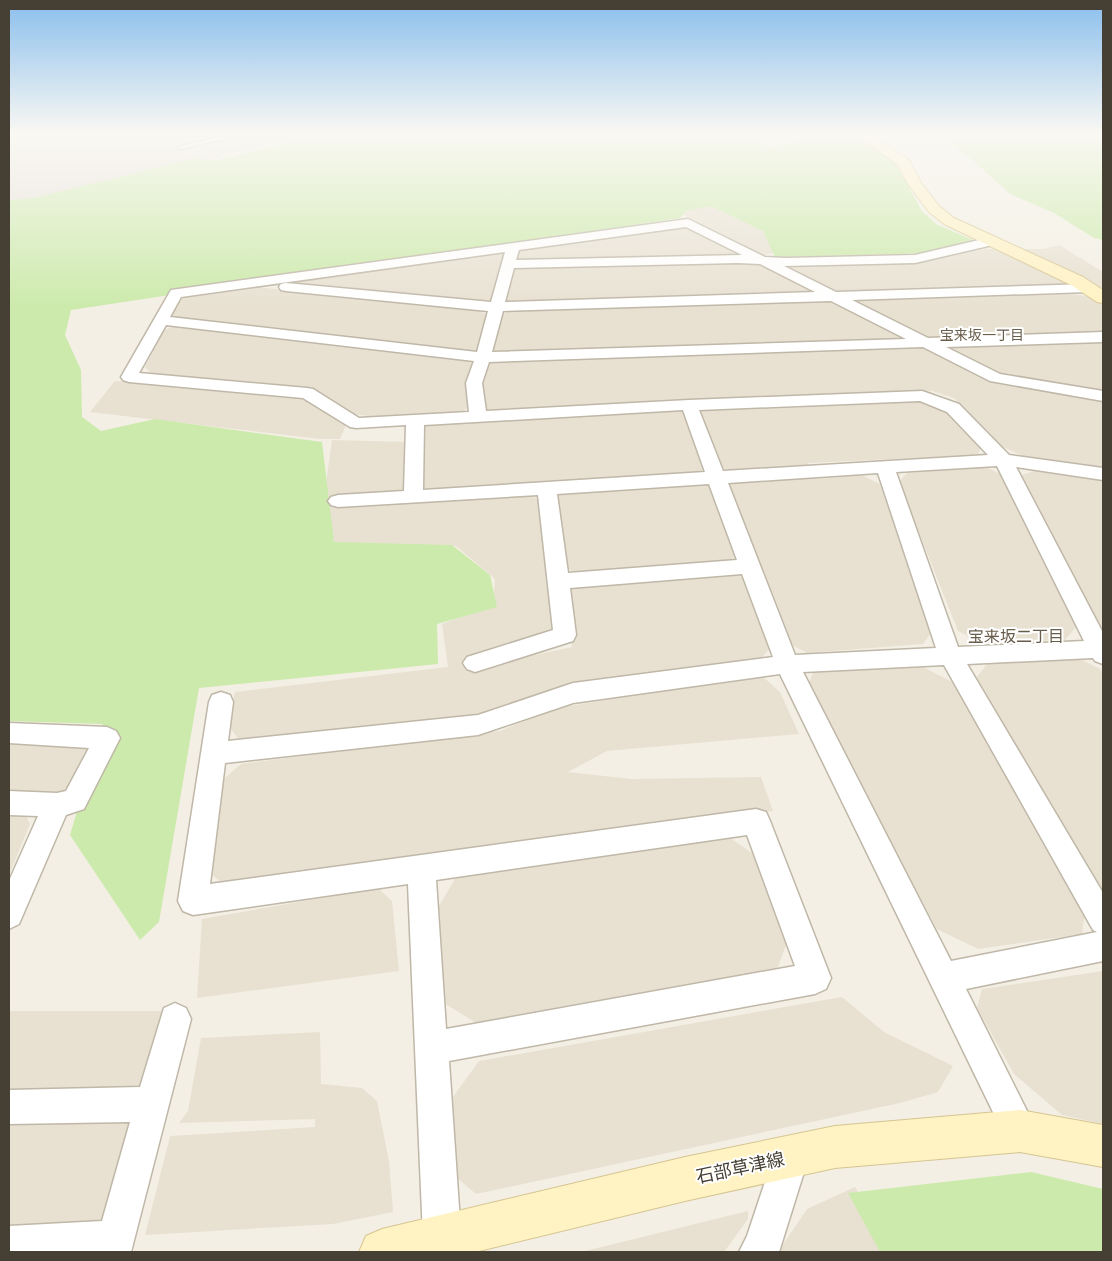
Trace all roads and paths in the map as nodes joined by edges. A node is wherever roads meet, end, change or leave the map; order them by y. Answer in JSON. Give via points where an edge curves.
{"nodes":[{"id":1,"x":922,"y":193,"type":"edge"},
{"id":2,"x":992,"y":242,"type":"junction"},
{"id":3,"x":513,"y":246,"type":"junction"},
{"id":4,"x":763,"y":260,"type":"junction"},
{"id":5,"x":508,"y":264,"type":"junction"},
{"id":6,"x":269,"y":280,"type":"junction"},
{"id":7,"x":1088,"y":288,"type":"junction"},
{"id":8,"x":834,"y":297,"type":"junction"},
{"id":9,"x":1103,"y":298,"type":"edge"},
{"id":10,"x":496,"y":307,"type":"junction"},
{"id":11,"x":161,"y":320,"type":"junction"},
{"id":12,"x":1103,"y":337,"type":"edge"},
{"id":13,"x":925,"y":343,"type":"junction"},
{"id":14,"x":483,"y":357,"type":"junction"},
{"id":15,"x":1103,"y":396,"type":"edge"},
{"id":16,"x":689,"y":405,"type":"junction"},
{"id":17,"x":478,"y":416,"type":"junction"},
{"id":18,"x":415,"y":419,"type":"junction"},
{"id":19,"x":1003,"y":460,"type":"junction"},
{"id":20,"x":885,"y":467,"type":"junction"},
{"id":21,"x":1103,"y":474,"type":"edge"},
{"id":22,"x":716,"y":477,"type":"junction"},
{"id":23,"x":547,"y":488,"type":"junction"},
{"id":24,"x":413,"y":496,"type":"junction"},
{"id":25,"x":338,"y":501,"type":"dead end"},
{"id":26,"x":750,"y":566,"type":"junction"},
{"id":27,"x":559,"y":581,"type":"junction"},
{"id":28,"x":1101,"y":652,"type":"edge"},
{"id":29,"x":950,"y":656,"type":"junction"},
{"id":30,"x":475,"y":663,"type":"dead end"},
{"id":31,"x":787,"y":664,"type":"junction"},
{"id":32,"x":221,"y":702,"type":"dead end"},
{"id":33,"x":9,"y":732,"type":"edge"},
{"id":34,"x":214,"y":753,"type":"junction"},
{"id":35,"x":9,"y":803,"type":"edge"},
{"id":36,"x":58,"y":805,"type":"junction"},
{"id":37,"x":421,"y":868,"type":"junction"},
{"id":38,"x":9,"y":914,"type":"edge"},
{"id":39,"x":1103,"y":920,"type":"edge"},
{"id":40,"x":1103,"y":946,"type":"edge"},
{"id":41,"x":945,"y":978,"type":"junction"},
{"id":42,"x":175,"y":1019,"type":"dead end"},
{"id":43,"x":432,"y":1048,"type":"junction"},
{"id":44,"x":151,"y":1104,"type":"junction"},
{"id":45,"x":9,"y":1107,"type":"edge"},
{"id":46,"x":1020,"y":1131,"type":"junction"},
{"id":47,"x":1103,"y":1146,"type":"edge"},
{"id":48,"x":791,"y":1156,"type":"junction"},
{"id":49,"x":442,"y":1237,"type":"junction"},
{"id":50,"x":9,"y":1245,"type":"edge"},
{"id":51,"x":114,"y":1246,"type":"edge"},
{"id":52,"x":382,"y":1252,"type":"edge"},
{"id":53,"x":758,"y":1252,"type":"edge"}],
"edges":[{"from":1,"to":2,"type":"street","via":[[949,221]]},
{"from":2,"to":4,"type":"street","via":[[915,259]]},
{"from":2,"to":7,"type":"street"},
{"from":3,"to":4,"type":"street","via":[[688,223]]},
{"from":3,"to":5,"type":"street"},
{"from":3,"to":6,"type":"street"},
{"from":4,"to":5,"type":"street"},
{"from":4,"to":8,"type":"street"},
{"from":5,"to":10,"type":"street"},
{"from":6,"to":10,"type":"street","via":[[276,286]]},
{"from":6,"to":11,"type":"street","via":[[176,293]]},
{"from":7,"to":8,"type":"street"},
{"from":7,"to":9,"type":"street"},
{"from":8,"to":10,"type":"street"},
{"from":8,"to":13,"type":"street"},
{"from":10,"to":14,"type":"street"},
{"from":11,"to":14,"type":"street"},
{"from":11,"to":18,"type":"street","via":[[130,377],[308,393],[356,423]]},
{"from":12,"to":13,"type":"street"},
{"from":13,"to":14,"type":"street"},
{"from":13,"to":15,"type":"street","via":[[996,378]]},
{"from":14,"to":17,"type":"street","via":[[474,383]]},
{"from":16,"to":17,"type":"street"},
{"from":16,"to":19,"type":"street","via":[[922,396],[953,408]]},
{"from":16,"to":22,"type":"street"},
{"from":17,"to":18,"type":"street"},
{"from":18,"to":24,"type":"street"},
{"from":19,"to":20,"type":"street"},
{"from":19,"to":21,"type":"street"},
{"from":19,"to":28,"type":"street"},
{"from":20,"to":22,"type":"street"},
{"from":20,"to":29,"type":"street"},
{"from":22,"to":23,"type":"street"},
{"from":22,"to":26,"type":"street"},
{"from":23,"to":24,"type":"street"},
{"from":23,"to":27,"type":"street"},
{"from":24,"to":25,"type":"street"},
{"from":26,"to":27,"type":"street"},
{"from":26,"to":31,"type":"street"},
{"from":27,"to":30,"type":"street","via":[[565,635]]},
{"from":28,"to":29,"type":"street"},
{"from":29,"to":31,"type":"street"},
{"from":29,"to":39,"type":"street"},
{"from":31,"to":34,"type":"street","via":[[573,693],[478,724]]},
{"from":31,"to":41,"type":"street"},
{"from":32,"to":34,"type":"street"},
{"from":33,"to":36,"type":"street","via":[[107,738],[75,801]]},
{"from":34,"to":37,"type":"street","via":[[193,901]]},
{"from":35,"to":36,"type":"street"},
{"from":36,"to":38,"type":"street"},
{"from":37,"to":43,"type":"street"},
{"from":37,"to":43,"type":"street","via":[[756,821],[815,978]]},
{"from":40,"to":41,"type":"street"},
{"from":41,"to":46,"type":"street"},
{"from":42,"to":44,"type":"street"},
{"from":43,"to":49,"type":"street"},
{"from":44,"to":45,"type":"street"},
{"from":44,"to":51,"type":"street"},
{"from":46,"to":47,"type":"street","name":"石部草津線"},
{"from":46,"to":48,"type":"street","name":"石部草津線","via":[[835,1147]]},
{"from":48,"to":49,"type":"street","name":"石部草津線"},
{"from":48,"to":53,"type":"street"},
{"from":49,"to":52,"type":"street","name":"石部草津線"},
{"from":50,"to":51,"type":"street"}]}
